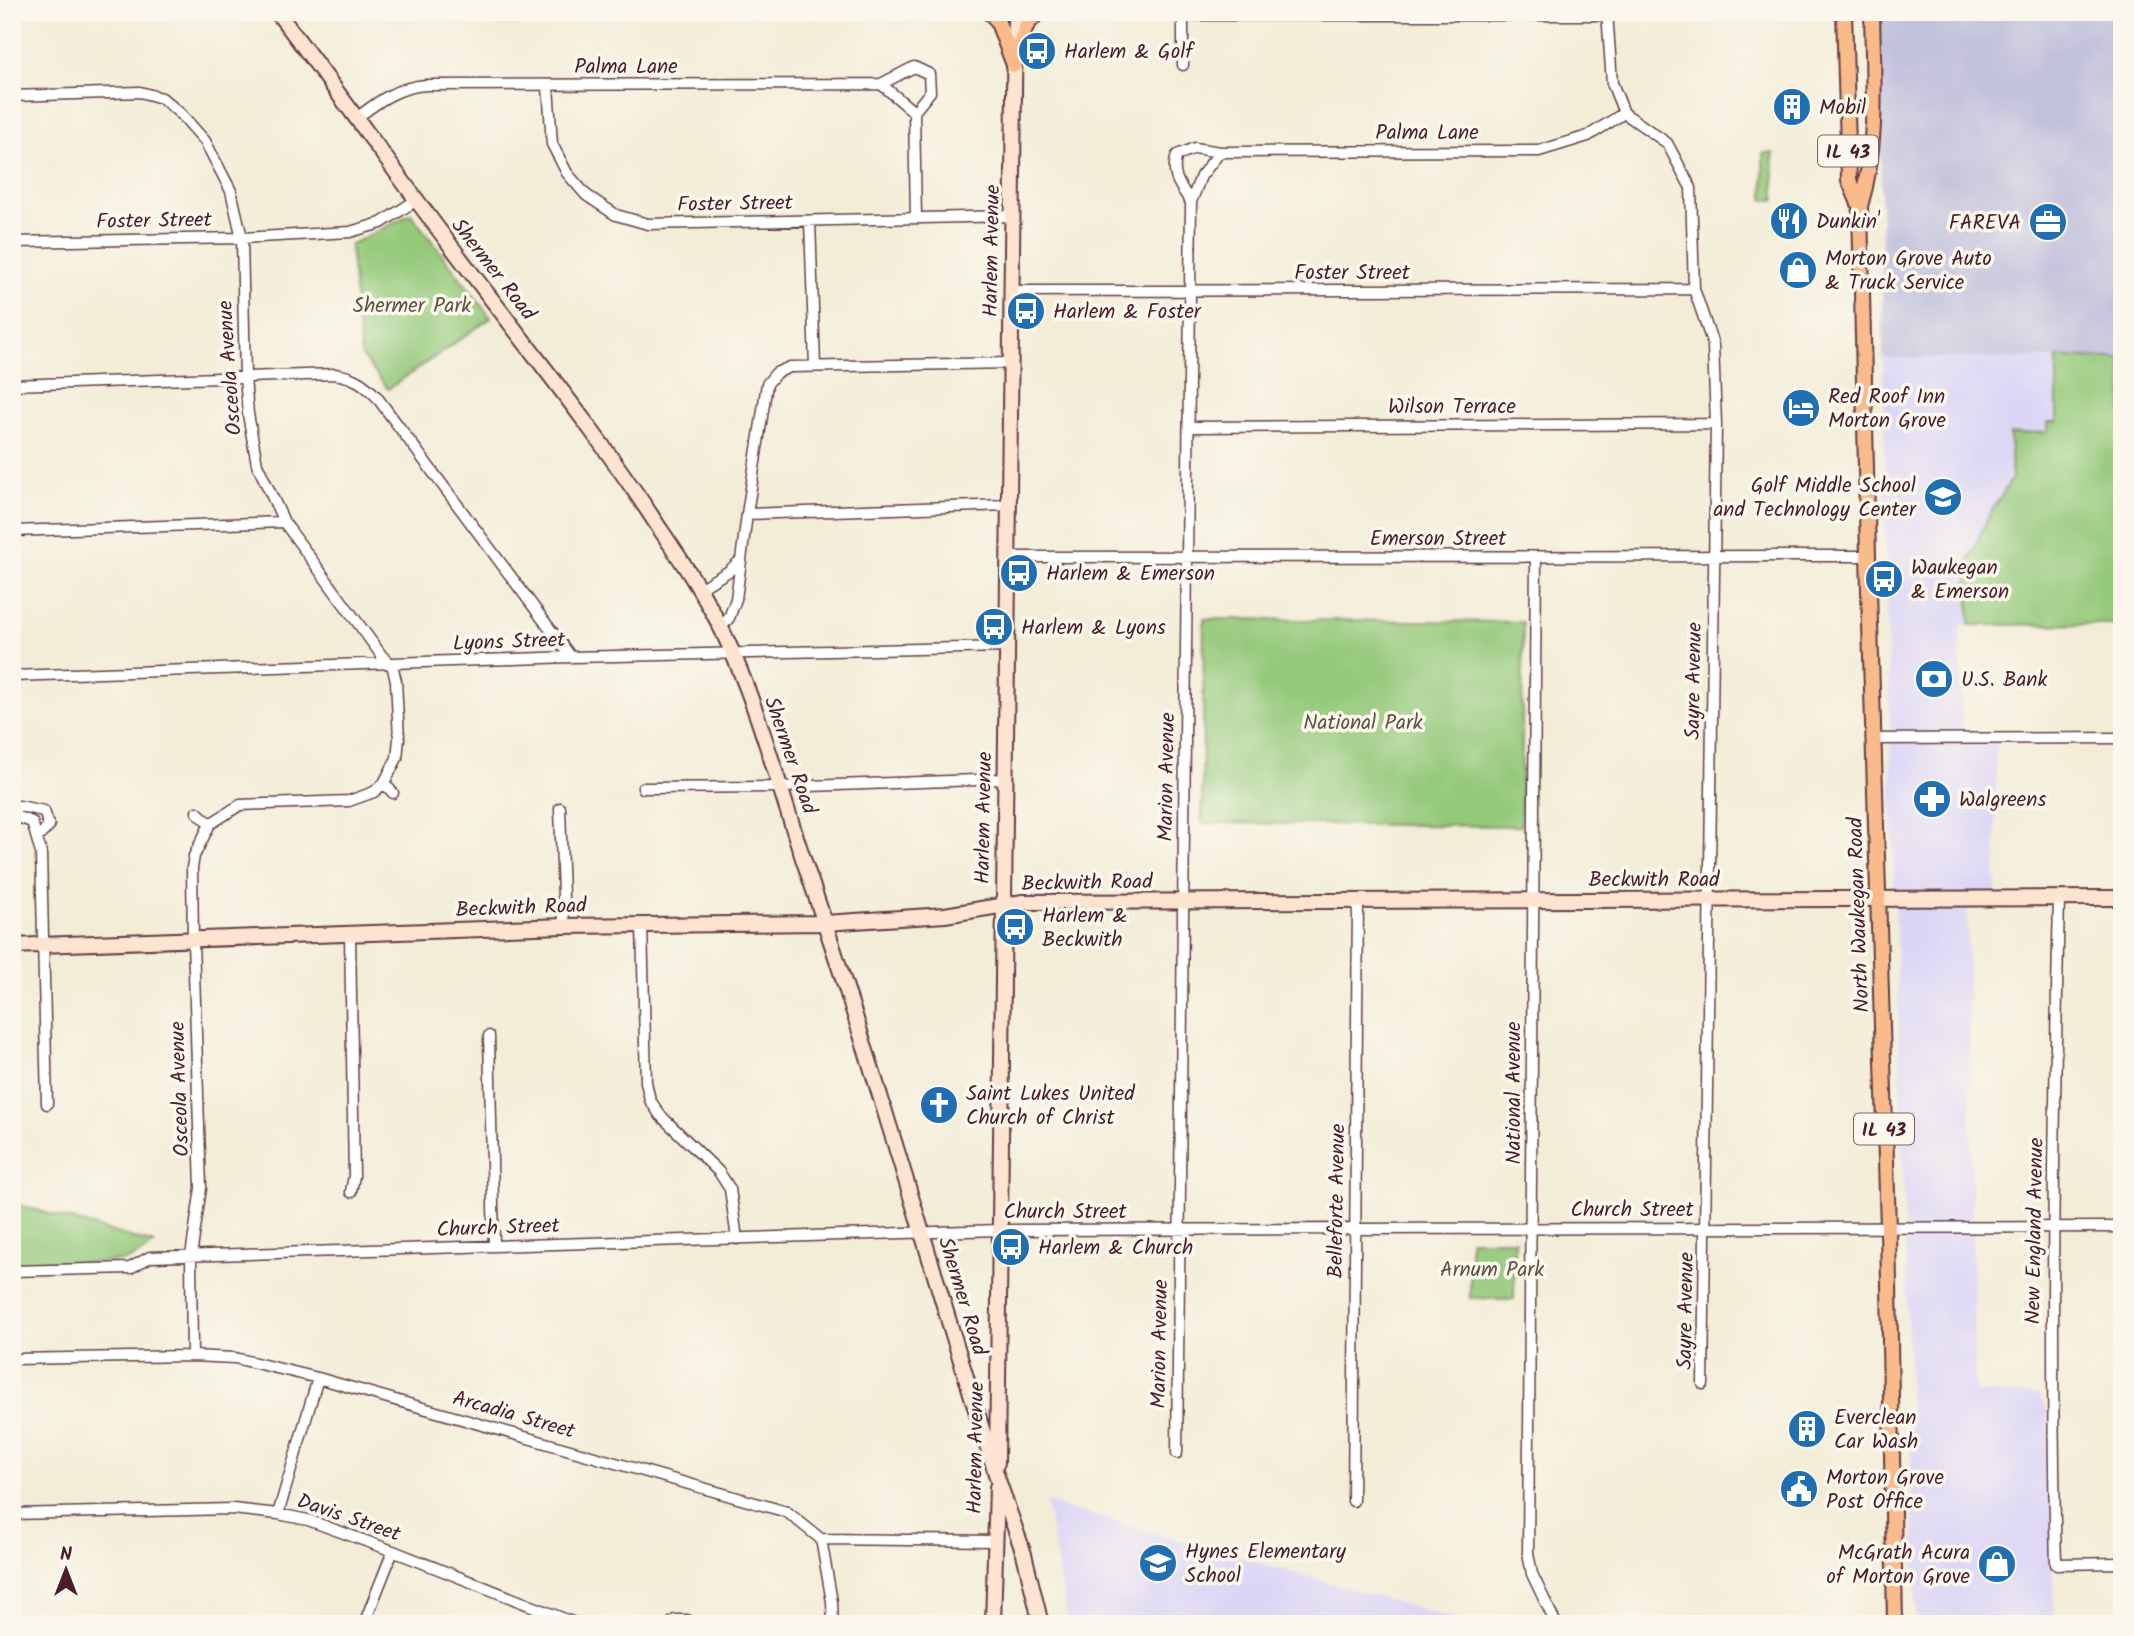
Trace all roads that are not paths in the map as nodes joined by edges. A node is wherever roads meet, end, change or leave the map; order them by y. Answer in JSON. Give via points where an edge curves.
{"nodes":[{"id":1,"x":277,"y":12,"type":"edge"},
{"id":2,"x":989,"y":12,"type":"edge"},
{"id":3,"x":1015,"y":12,"type":"edge"},
{"id":4,"x":1038,"y":12,"type":"edge"},
{"id":5,"x":1844,"y":12,"type":"edge"},
{"id":6,"x":1872,"y":12,"type":"edge"},
{"id":7,"x":1607,"y":13,"type":"edge"},
{"id":8,"x":1183,"y":14,"type":"edge"},
{"id":9,"x":1014,"y":65,"type":"junction"},
{"id":10,"x":1182,"y":65,"type":"dead end"},
{"id":11,"x":881,"y":84,"type":"junction"},
{"id":12,"x":548,"y":86,"type":"junction"},
{"id":13,"x":12,"y":96,"type":"edge"},
{"id":14,"x":914,"y":112,"type":"junction"},
{"id":15,"x":1624,"y":113,"type":"junction"},
{"id":16,"x":358,"y":117,"type":"junction"},
{"id":17,"x":1220,"y":152,"type":"junction"},
{"id":18,"x":415,"y":201,"type":"junction"},
{"id":19,"x":1191,"y":202,"type":"junction"},
{"id":20,"x":1860,"y":206,"type":"junction"},
{"id":21,"x":1012,"y":216,"type":"junction"},
{"id":22,"x":916,"y":218,"type":"junction"},
{"id":23,"x":810,"y":221,"type":"junction"},
{"id":24,"x":242,"y":238,"type":"junction"},
{"id":25,"x":12,"y":243,"type":"edge"},
{"id":26,"x":1694,"y":289,"type":"junction"},
{"id":27,"x":1011,"y":291,"type":"junction"},
{"id":28,"x":1190,"y":292,"type":"junction"},
{"id":29,"x":1010,"y":363,"type":"junction"},
{"id":30,"x":815,"y":366,"type":"junction"},
{"id":31,"x":245,"y":377,"type":"junction"},
{"id":32,"x":12,"y":385,"type":"edge"},
{"id":33,"x":1716,"y":424,"type":"junction"},
{"id":34,"x":1189,"y":427,"type":"junction"},
{"id":35,"x":1008,"y":505,"type":"junction"},
{"id":36,"x":747,"y":514,"type":"junction"},
{"id":37,"x":284,"y":522,"type":"junction"},
{"id":38,"x":12,"y":531,"type":"edge"},
{"id":39,"x":1714,"y":556,"type":"junction"},
{"id":40,"x":1868,"y":556,"type":"junction"},
{"id":41,"x":1008,"y":557,"type":"junction"},
{"id":42,"x":1187,"y":557,"type":"junction"},
{"id":43,"x":1536,"y":557,"type":"junction"},
{"id":44,"x":740,"y":560,"type":"junction"},
{"id":45,"x":699,"y":589,"type":"junction"},
{"id":46,"x":721,"y":628,"type":"junction"},
{"id":47,"x":1006,"y":647,"type":"junction"},
{"id":48,"x":733,"y":654,"type":"junction"},
{"id":49,"x":571,"y":657,"type":"junction"},
{"id":50,"x":392,"y":665,"type":"junction"},
{"id":51,"x":12,"y":676,"type":"edge"},
{"id":52,"x":2122,"y":738,"type":"edge"},
{"id":53,"x":1873,"y":739,"type":"junction"},
{"id":54,"x":1005,"y":779,"type":"junction"},
{"id":55,"x":384,"y":783,"type":"junction"},
{"id":56,"x":781,"y":787,"type":"junction"},
{"id":57,"x":643,"y":788,"type":"dead end"},
{"id":58,"x":393,"y":793,"type":"dead end"},
{"id":59,"x":560,"y":808,"type":"dead end"},
{"id":60,"x":197,"y":812,"type":"dead end"},
{"id":61,"x":12,"y":813,"type":"edge"},
{"id":62,"x":210,"y":824,"type":"junction"},
{"id":63,"x":37,"y":838,"type":"junction"},
{"id":64,"x":2122,"y":898,"type":"edge"},
{"id":65,"x":1878,"y":899,"type":"junction"},
{"id":66,"x":2059,"y":899,"type":"junction"},
{"id":67,"x":1534,"y":900,"type":"junction"},
{"id":68,"x":1710,"y":900,"type":"junction"},
{"id":69,"x":1358,"y":901,"type":"junction"},
{"id":70,"x":1183,"y":902,"type":"junction"},
{"id":71,"x":1003,"y":906,"type":"junction"},
{"id":72,"x":825,"y":923,"type":"junction"},
{"id":73,"x":642,"y":925,"type":"junction"},
{"id":74,"x":564,"y":926,"type":"junction"},
{"id":75,"x":350,"y":934,"type":"junction"},
{"id":76,"x":193,"y":941,"type":"junction"},
{"id":77,"x":43,"y":945,"type":"junction"},
{"id":78,"x":12,"y":946,"type":"edge"},
{"id":79,"x":489,"y":1036,"type":"dead end"},
{"id":80,"x":47,"y":1104,"type":"dead end"},
{"id":81,"x":351,"y":1192,"type":"dead end"},
{"id":82,"x":2052,"y":1227,"type":"junction"},
{"id":83,"x":2122,"y":1227,"type":"edge"},
{"id":84,"x":1705,"y":1228,"type":"junction"},
{"id":85,"x":1888,"y":1228,"type":"junction"},
{"id":86,"x":1355,"y":1229,"type":"junction"},
{"id":87,"x":1531,"y":1229,"type":"junction"},
{"id":88,"x":999,"y":1230,"type":"junction"},
{"id":89,"x":1180,"y":1230,"type":"junction"},
{"id":90,"x":922,"y":1233,"type":"junction"},
{"id":91,"x":737,"y":1238,"type":"junction"},
{"id":92,"x":494,"y":1246,"type":"junction"},
{"id":93,"x":191,"y":1256,"type":"junction"},
{"id":94,"x":12,"y":1271,"type":"edge"},
{"id":95,"x":192,"y":1356,"type":"junction"},
{"id":96,"x":12,"y":1359,"type":"edge"},
{"id":97,"x":318,"y":1378,"type":"junction"},
{"id":98,"x":1703,"y":1384,"type":"dead end"},
{"id":99,"x":1177,"y":1454,"type":"dead end"},
{"id":100,"x":997,"y":1477,"type":"junction"},
{"id":101,"x":1353,"y":1501,"type":"dead end"},
{"id":102,"x":12,"y":1514,"type":"edge"},
{"id":103,"x":278,"y":1514,"type":"junction"},
{"id":104,"x":821,"y":1539,"type":"junction"},
{"id":105,"x":995,"y":1541,"type":"junction"},
{"id":106,"x":393,"y":1551,"type":"junction"},
{"id":107,"x":2122,"y":1563,"type":"edge"},
{"id":108,"x":363,"y":1624,"type":"edge"},
{"id":109,"x":577,"y":1624,"type":"edge"},
{"id":110,"x":670,"y":1624,"type":"edge"},
{"id":111,"x":694,"y":1624,"type":"edge"},
{"id":112,"x":833,"y":1624,"type":"edge"},
{"id":113,"x":993,"y":1624,"type":"edge"},
{"id":114,"x":1041,"y":1624,"type":"edge"},
{"id":115,"x":1556,"y":1624,"type":"edge"},
{"id":116,"x":1895,"y":1624,"type":"edge"}],
"edges":[{"from":1,"to":16,"type":"main road","name":"Shermer Road"},
{"from":2,"to":9,"type":"main road","via":[[997,20]]},
{"from":3,"to":9,"type":"main road","name":"Harlem Avenue"},
{"from":4,"to":9,"type":"main road","via":[[1026,26]]},
{"from":5,"to":20,"type":"main road","name":"North Waukegan Road","number":"IL 43","via":[[1849,180]]},
{"from":6,"to":20,"type":"main road","name":"North Waukegan Road","number":"IL 43","via":[[1872,153]]},
{"from":7,"to":8,"type":"street"},
{"from":7,"to":15,"type":"street","via":[[1612,83]]},
{"from":8,"to":10,"type":"street"},
{"from":9,"to":21,"type":"main road","name":"Harlem Avenue"},
{"from":11,"to":12,"type":"street","name":"Palma Lane"},
{"from":11,"to":14,"type":"street"},
{"from":11,"to":14,"type":"street","via":[[914,67],[929,74],[930,92]]},
{"from":12,"to":16,"type":"street","name":"Palma Lane","via":[[411,86]]},
{"from":12,"to":23,"type":"street","name":"Foster Street","via":[[552,144],[567,173],[586,195],[616,215],[648,224]]},
{"from":13,"to":24,"type":"street","name":"Osceola Avenue","via":[[140,92],[162,98],[205,141],[218,163],[231,191]]},
{"from":14,"to":22,"type":"street"},
{"from":15,"to":17,"type":"street","name":"Palma Lane","via":[[1588,136],[1539,150]]},
{"from":15,"to":26,"type":"street","name":"Sayre Avenue","via":[[1667,143],[1691,188]]},
{"from":16,"to":18,"type":"main road","name":"Shermer Road"},
{"from":17,"to":19,"type":"street","name":"Marion Avenue","via":[[1201,176]]},
{"from":17,"to":19,"type":"street","name":"Palma Lane","via":[[1195,148],[1177,155],[1173,167]]},
{"from":18,"to":24,"type":"street","name":"Foster Street","via":[[381,223],[350,232]]},
{"from":18,"to":45,"type":"main road","name":"Shermer Road","via":[[587,424]]},
{"from":19,"to":28,"type":"street","name":"Marion Avenue"},
{"from":20,"to":40,"type":"main road","name":"North Waukegan Road","number":"IL 43"},
{"from":21,"to":22,"type":"street","name":"Foster Street"},
{"from":21,"to":27,"type":"main road","name":"Harlem Avenue"},
{"from":22,"to":23,"type":"street","name":"Foster Street"},
{"from":23,"to":30,"type":"street"},
{"from":24,"to":25,"type":"street","name":"Foster Street"},
{"from":24,"to":31,"type":"street","name":"Osceola Avenue"},
{"from":26,"to":28,"type":"street","name":"Foster Street"},
{"from":26,"to":33,"type":"street","name":"Sayre Avenue","via":[[1713,345]]},
{"from":27,"to":28,"type":"street","name":"Foster Street"},
{"from":27,"to":29,"type":"main road","name":"Harlem Avenue"},
{"from":28,"to":34,"type":"street","name":"Marion Avenue"},
{"from":29,"to":30,"type":"street"},
{"from":29,"to":35,"type":"main road","name":"Harlem Avenue"},
{"from":30,"to":36,"type":"street","via":[[790,367],[767,384]]},
{"from":31,"to":32,"type":"street"},
{"from":31,"to":37,"type":"street","name":"Osceola Avenue","via":[[257,464]]},
{"from":31,"to":49,"type":"street","via":[[335,374],[365,384]]},
{"from":33,"to":34,"type":"street","name":"Wilson Terrace"},
{"from":33,"to":39,"type":"street","name":"Sayre Avenue"},
{"from":34,"to":42,"type":"street","name":"Marion Avenue"},
{"from":35,"to":36,"type":"street"},
{"from":35,"to":41,"type":"main road","name":"Harlem Avenue"},
{"from":36,"to":44,"type":"street"},
{"from":37,"to":38,"type":"street"},
{"from":37,"to":50,"type":"street","name":"Osceola Avenue"},
{"from":39,"to":40,"type":"street","name":"Emerson Street"},
{"from":39,"to":43,"type":"street","name":"Emerson Street"},
{"from":39,"to":68,"type":"street","name":"Sayre Avenue"},
{"from":40,"to":53,"type":"main road","name":"North Waukegan Road","number":"IL 43"},
{"from":41,"to":42,"type":"street","name":"Emerson Street"},
{"from":41,"to":47,"type":"main road","name":"Harlem Avenue"},
{"from":42,"to":43,"type":"street","name":"Emerson Street"},
{"from":42,"to":70,"type":"street","name":"Marion Avenue"},
{"from":43,"to":67,"type":"street","name":"National Avenue"},
{"from":44,"to":45,"type":"street"},
{"from":44,"to":46,"type":"street","via":[[736,599]]},
{"from":45,"to":46,"type":"main road","name":"Shermer Road"},
{"from":46,"to":48,"type":"main road","name":"Shermer Road"},
{"from":47,"to":48,"type":"street","name":"Lyons Street"},
{"from":47,"to":54,"type":"main road","name":"Harlem Avenue"},
{"from":48,"to":49,"type":"street","name":"Lyons Street"},
{"from":48,"to":56,"type":"main road","name":"Shermer Road"},
{"from":49,"to":50,"type":"street","name":"Lyons Street"},
{"from":50,"to":51,"type":"street","name":"Lyons Street"},
{"from":50,"to":55,"type":"street","via":[[399,739],[397,758]]},
{"from":52,"to":53,"type":"street"},
{"from":53,"to":65,"type":"main road","name":"North Waukegan Road","number":"IL 43"},
{"from":54,"to":56,"type":"street"},
{"from":54,"to":71,"type":"main road","name":"Harlem Avenue"},
{"from":55,"to":58,"type":"street"},
{"from":55,"to":62,"type":"street","via":[[349,801],[240,805]]},
{"from":56,"to":57,"type":"street"},
{"from":56,"to":72,"type":"main road","name":"Shermer Road"},
{"from":59,"to":74,"type":"street"},
{"from":60,"to":62,"type":"street"},
{"from":61,"to":63,"type":"street","via":[[32,822]]},
{"from":61,"to":63,"type":"street","via":[[19,806],[44,811],[49,826]]},
{"from":62,"to":76,"type":"street","name":"Osceola Avenue","via":[[192,868]]},
{"from":63,"to":77,"type":"street"},
{"from":64,"to":66,"type":"main road","name":"Beckwith Road"},
{"from":65,"to":66,"type":"main road","name":"Beckwith Road"},
{"from":65,"to":68,"type":"main road","name":"Beckwith Road"},
{"from":65,"to":85,"type":"main road","name":"North Waukegan Road","number":"IL 43"},
{"from":66,"to":82,"type":"street","name":"New England Avenue"},
{"from":67,"to":68,"type":"main road","name":"Beckwith Road"},
{"from":67,"to":69,"type":"main road","name":"Beckwith Road"},
{"from":67,"to":87,"type":"street","name":"National Avenue"},
{"from":68,"to":84,"type":"street","name":"Sayre Avenue"},
{"from":69,"to":70,"type":"main road","name":"Beckwith Road"},
{"from":69,"to":86,"type":"street","name":"Belleforte Avenue"},
{"from":70,"to":71,"type":"main road","name":"Beckwith Road","via":[[1023,902]]},
{"from":70,"to":89,"type":"street","name":"Marion Avenue"},
{"from":71,"to":72,"type":"main road","name":"Beckwith Road"},
{"from":71,"to":88,"type":"main road","name":"Harlem Avenue"},
{"from":72,"to":73,"type":"main road","name":"Beckwith Road"},
{"from":72,"to":90,"type":"main road","name":"Shermer Road"},
{"from":73,"to":74,"type":"main road","name":"Beckwith Road"},
{"from":73,"to":91,"type":"street","via":[[650,1100],[730,1189]]},
{"from":74,"to":75,"type":"main road","name":"Beckwith Road"},
{"from":75,"to":76,"type":"main road","name":"Beckwith Road"},
{"from":75,"to":81,"type":"street"},
{"from":76,"to":77,"type":"main road","name":"Beckwith Road"},
{"from":76,"to":93,"type":"street","name":"Osceola Avenue","via":[[201,1188]]},
{"from":77,"to":78,"type":"main road","name":"Beckwith Road"},
{"from":77,"to":80,"type":"street"},
{"from":79,"to":92,"type":"street"},
{"from":82,"to":83,"type":"street","name":"Church Street"},
{"from":82,"to":85,"type":"street","name":"Church Street"},
{"from":82,"to":107,"type":"street","name":"New England Avenue","via":[[2056,1564]]},
{"from":84,"to":85,"type":"street","name":"Church Street"},
{"from":84,"to":87,"type":"street","name":"Church Street"},
{"from":84,"to":98,"type":"street","name":"Sayre Avenue"},
{"from":85,"to":116,"type":"main road","name":"North Waukegan Road","number":"IL 43"},
{"from":86,"to":87,"type":"street","name":"Church Street"},
{"from":86,"to":89,"type":"street","name":"Church Street"},
{"from":86,"to":101,"type":"street","name":"Belleforte Avenue"},
{"from":87,"to":115,"type":"street","name":"National Avenue","via":[[1528,1553],[1532,1574]]},
{"from":88,"to":89,"type":"street","name":"Church Street"},
{"from":88,"to":90,"type":"street","name":"Church Street"},
{"from":88,"to":100,"type":"main road","name":"Harlem Avenue"},
{"from":89,"to":99,"type":"street","name":"Marion Avenue"},
{"from":90,"to":91,"type":"street","name":"Church Street"},
{"from":90,"to":100,"type":"main road","name":"Shermer Road"},
{"from":91,"to":92,"type":"street","name":"Church Street"},
{"from":92,"to":93,"type":"street","name":"Church Street"},
{"from":93,"to":94,"type":"street","name":"Church Street","via":[[150,1257],[130,1268]]},
{"from":93,"to":95,"type":"street","name":"Osceola Avenue"},
{"from":95,"to":96,"type":"street","name":"Arcadia Street"},
{"from":95,"to":97,"type":"street","name":"Arcadia Street","via":[[236,1358]]},
{"from":97,"to":103,"type":"street"},
{"from":97,"to":104,"type":"street","name":"Arcadia Street","via":[[787,1512]]},
{"from":100,"to":105,"type":"main road","name":"Harlem Avenue"},
{"from":100,"to":114,"type":"main road","name":"Shermer Road","via":[[1024,1554]]},
{"from":102,"to":103,"type":"street","name":"Davis Street","via":[[233,1509]]},
{"from":103,"to":106,"type":"street","name":"Davis Street"},
{"from":104,"to":105,"type":"street"},
{"from":104,"to":112,"type":"street"},
{"from":105,"to":113,"type":"main road","name":"Harlem Avenue"},
{"from":106,"to":108,"type":"street"},
{"from":106,"to":109,"type":"street","name":"Davis Street"},
{"from":110,"to":111,"type":"street","via":[[675,1620]]}]}
